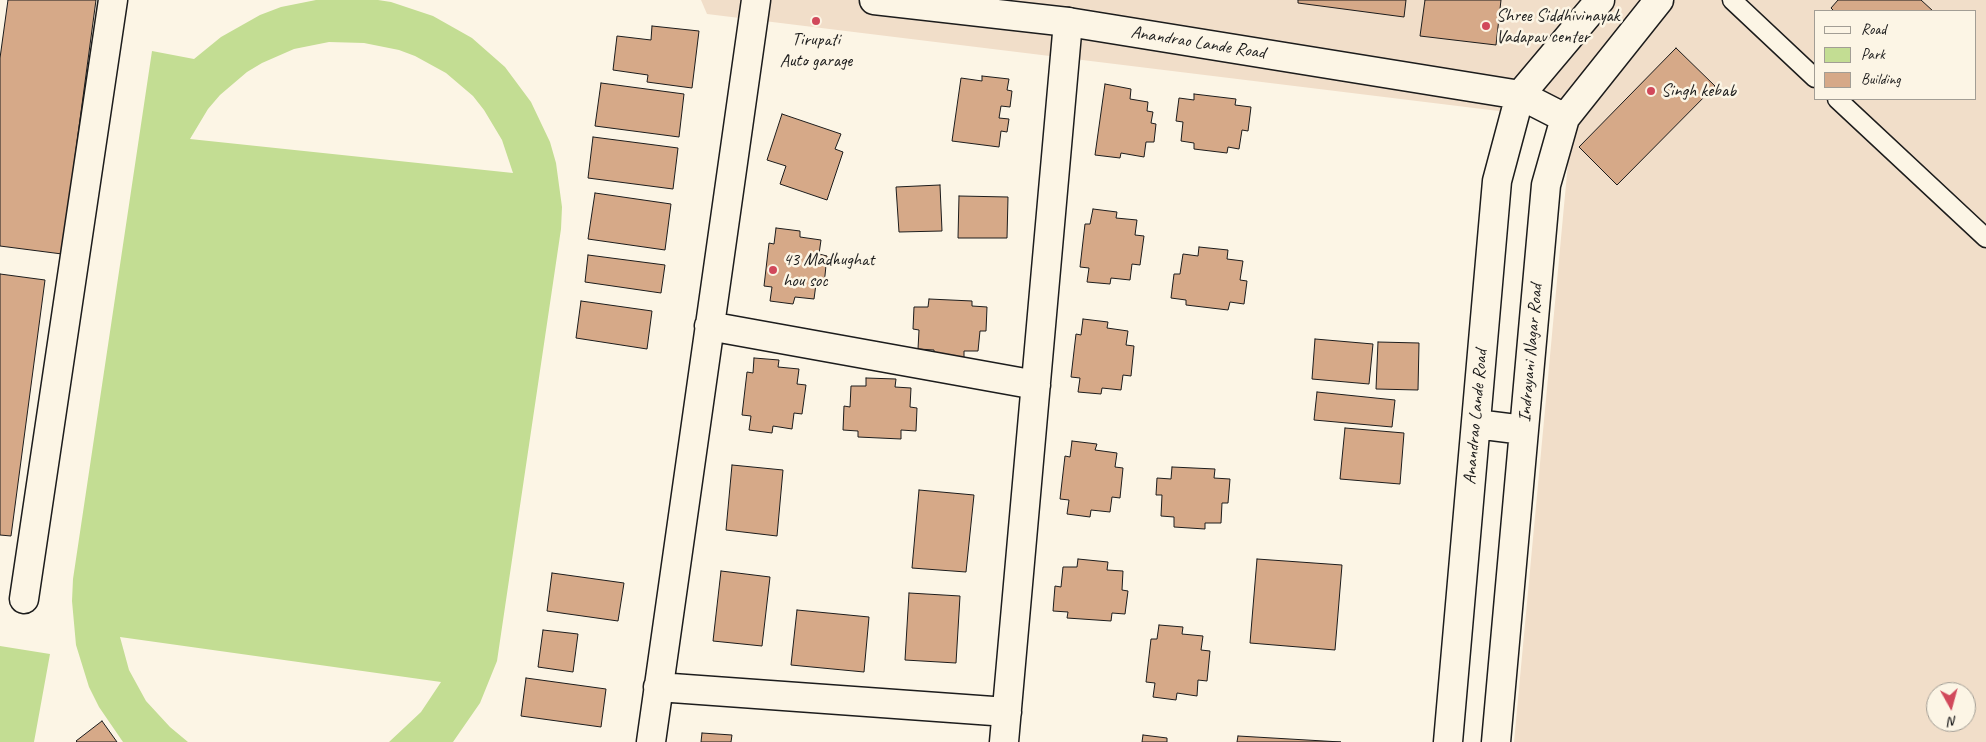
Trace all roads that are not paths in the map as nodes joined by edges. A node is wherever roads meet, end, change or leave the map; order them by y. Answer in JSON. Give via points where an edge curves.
{"nodes":[{"id":1,"x":113,"y":0,"type":"edge"},
{"id":2,"x":756,"y":0,"type":"edge"},
{"id":3,"x":874,"y":0,"type":"edge"},
{"id":4,"x":1600,"y":0,"type":"edge"},
{"id":5,"x":1659,"y":0,"type":"edge"},
{"id":6,"x":1732,"y":0,"type":"edge"},
{"id":7,"x":1068,"y":22,"type":"junction"},
{"id":8,"x":1814,"y":77,"type":"edge"},
{"id":9,"x":1520,"y":94,"type":"junction"},
{"id":10,"x":1838,"y":100,"type":"edge"},
{"id":11,"x":1565,"y":118,"type":"junction"},
{"id":12,"x":1986,"y":238,"type":"edge"},
{"id":13,"x":709,"y":326,"type":"junction"},
{"id":14,"x":1036,"y":385,"type":"junction"},
{"id":15,"x":1476,"y":424,"type":"junction"},
{"id":16,"x":1524,"y":430,"type":"junction"},
{"id":17,"x":24,"y":599,"type":"dead end"},
{"id":18,"x":658,"y":687,"type":"junction"},
{"id":19,"x":1007,"y":712,"type":"junction"},
{"id":20,"x":651,"y":742,"type":"edge"},
{"id":21,"x":1004,"y":742,"type":"edge"},
{"id":22,"x":1448,"y":742,"type":"edge"},
{"id":23,"x":1496,"y":742,"type":"edge"}],
"edges":[{"from":1,"to":17,"type":"street"},
{"from":2,"to":13,"type":"street"},
{"from":3,"to":7,"type":"street","name":"Anandrao Lande Road"},
{"from":4,"to":9,"type":"street"},
{"from":5,"to":11,"type":"street","name":"Indrayani Nagar Road"},
{"from":6,"to":8,"type":"lane"},
{"from":7,"to":9,"type":"street","name":"Anandrao Lande Road"},
{"from":7,"to":14,"type":"street"},
{"from":9,"to":11,"type":"street","name":"Anandrao Lande Road"},
{"from":9,"to":15,"type":"street","name":"Anandrao Lande Road","via":[[1497,181]]},
{"from":10,"to":12,"type":"lane"},
{"from":11,"to":16,"type":"street","name":"Indrayani Nagar Road","via":[[1546,184]]},
{"from":13,"to":14,"type":"street"},
{"from":13,"to":18,"type":"street"},
{"from":14,"to":19,"type":"street"},
{"from":15,"to":16,"type":"street"},
{"from":15,"to":22,"type":"street","name":"Anandrao Lande Road"},
{"from":16,"to":23,"type":"street","name":"Indrayani Nagar Road"},
{"from":18,"to":19,"type":"street"},
{"from":18,"to":20,"type":"street"},
{"from":19,"to":21,"type":"street"}]}
